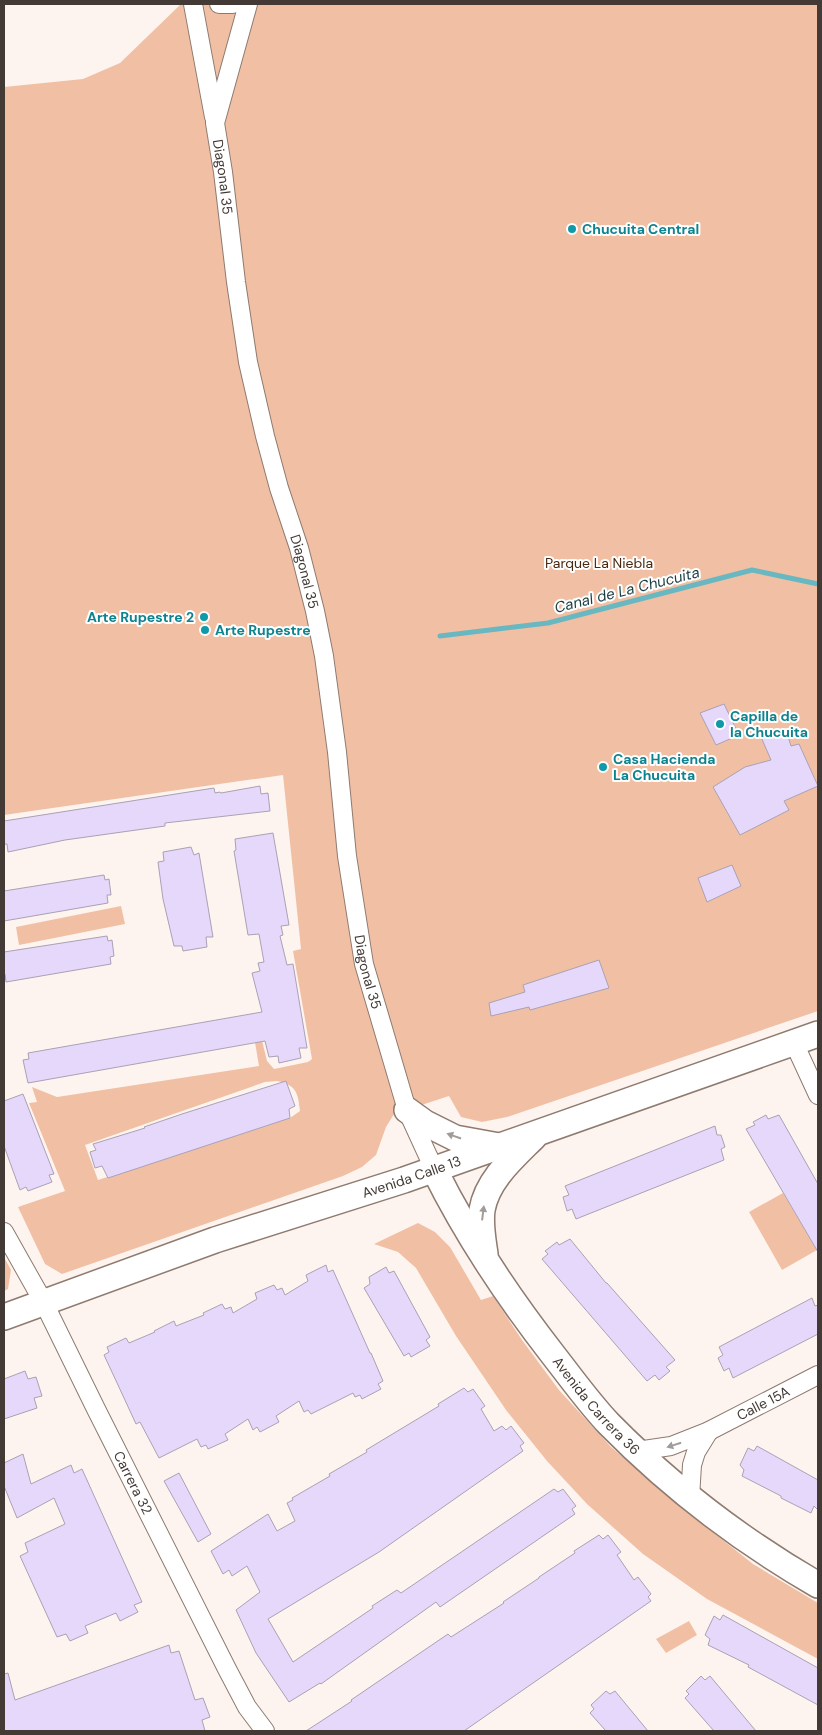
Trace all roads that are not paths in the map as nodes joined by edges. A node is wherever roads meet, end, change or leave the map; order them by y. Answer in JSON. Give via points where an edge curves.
{"nodes":[{"id":1,"x":193,"y":4,"type":"edge"},
{"id":2,"x":219,"y":4,"type":"edge"},
{"id":3,"x":234,"y":4,"type":"edge"},
{"id":4,"x":248,"y":4,"type":"edge"},
{"id":5,"x":215,"y":123,"type":"junction"},
{"id":6,"x":818,"y":1034,"type":"edge"},
{"id":7,"x":794,"y":1043,"type":"junction"},
{"id":8,"x":818,"y":1095,"type":"edge"},
{"id":9,"x":406,"y":1110,"type":"junction"},
{"id":10,"x":539,"y":1132,"type":"junction"},
{"id":11,"x":502,"y":1146,"type":"junction"},
{"id":12,"x":434,"y":1169,"type":"junction"},
{"id":13,"x":4,"y":1232,"type":"edge"},
{"id":14,"x":486,"y":1261,"type":"junction"},
{"id":15,"x":44,"y":1302,"type":"junction"},
{"id":16,"x":4,"y":1317,"type":"edge"},
{"id":17,"x":818,"y":1375,"type":"edge"},
{"id":18,"x":709,"y":1431,"type":"junction"},
{"id":19,"x":637,"y":1451,"type":"junction"},
{"id":20,"x":690,"y":1498,"type":"junction"},
{"id":21,"x":818,"y":1585,"type":"edge"},
{"id":22,"x":265,"y":1731,"type":"edge"}],
"edges":[{"from":1,"to":5,"type":"street"},
{"from":2,"to":3,"type":"street"},
{"from":4,"to":5,"type":"street","name":"Diagonal 35"},
{"from":5,"to":9,"type":"street","name":"Diagonal 35","via":[[248,362],[264,436],[299,548],[324,656],[347,856],[364,964]]},
{"from":6,"to":7,"type":"main road","name":"Avenida Calle 13"},
{"from":7,"to":8,"type":"street"},
{"from":7,"to":10,"type":"main road","name":"Avenida Calle 13"},
{"from":11,"to":9,"type":"main road","one_way":true,"via":[[455,1138]]},
{"from":9,"to":12,"type":"street","name":"Diagonal 35"},
{"from":10,"to":11,"type":"main road","name":"Avenida Calle 13"},
{"from":14,"to":10,"type":"main road","one_way":true,"via":[[481,1228],[487,1193],[501,1172]]},
{"from":11,"to":12,"type":"main road","name":"Avenida Calle 13"},
{"from":12,"to":14,"type":"main road","name":"Avenida Carrera 36"},
{"from":12,"to":15,"type":"main road","name":"Avenida Calle 13","via":[[215,1240]]},
{"from":13,"to":15,"type":"street","name":"Carrera 32"},
{"from":14,"to":19,"type":"main road","name":"Avenida Carrera 36","via":[[518,1310],[573,1380]]},
{"from":15,"to":16,"type":"main road","name":"Avenida Calle 13"},
{"from":15,"to":22,"type":"street","name":"Carrera 32","via":[[227,1669],[247,1707]]},
{"from":17,"to":18,"type":"street","name":"Calle 15A"},
{"from":18,"to":19,"type":"street","name":"Calle 15A","one_way":true,"via":[[671,1446]]},
{"from":18,"to":20,"type":"street","via":[[692,1465]]},
{"from":19,"to":20,"type":"main road","name":"Avenida Carrera 36"},
{"from":20,"to":21,"type":"main road","name":"Avenida Carrera 36","via":[[750,1543]]}]}
